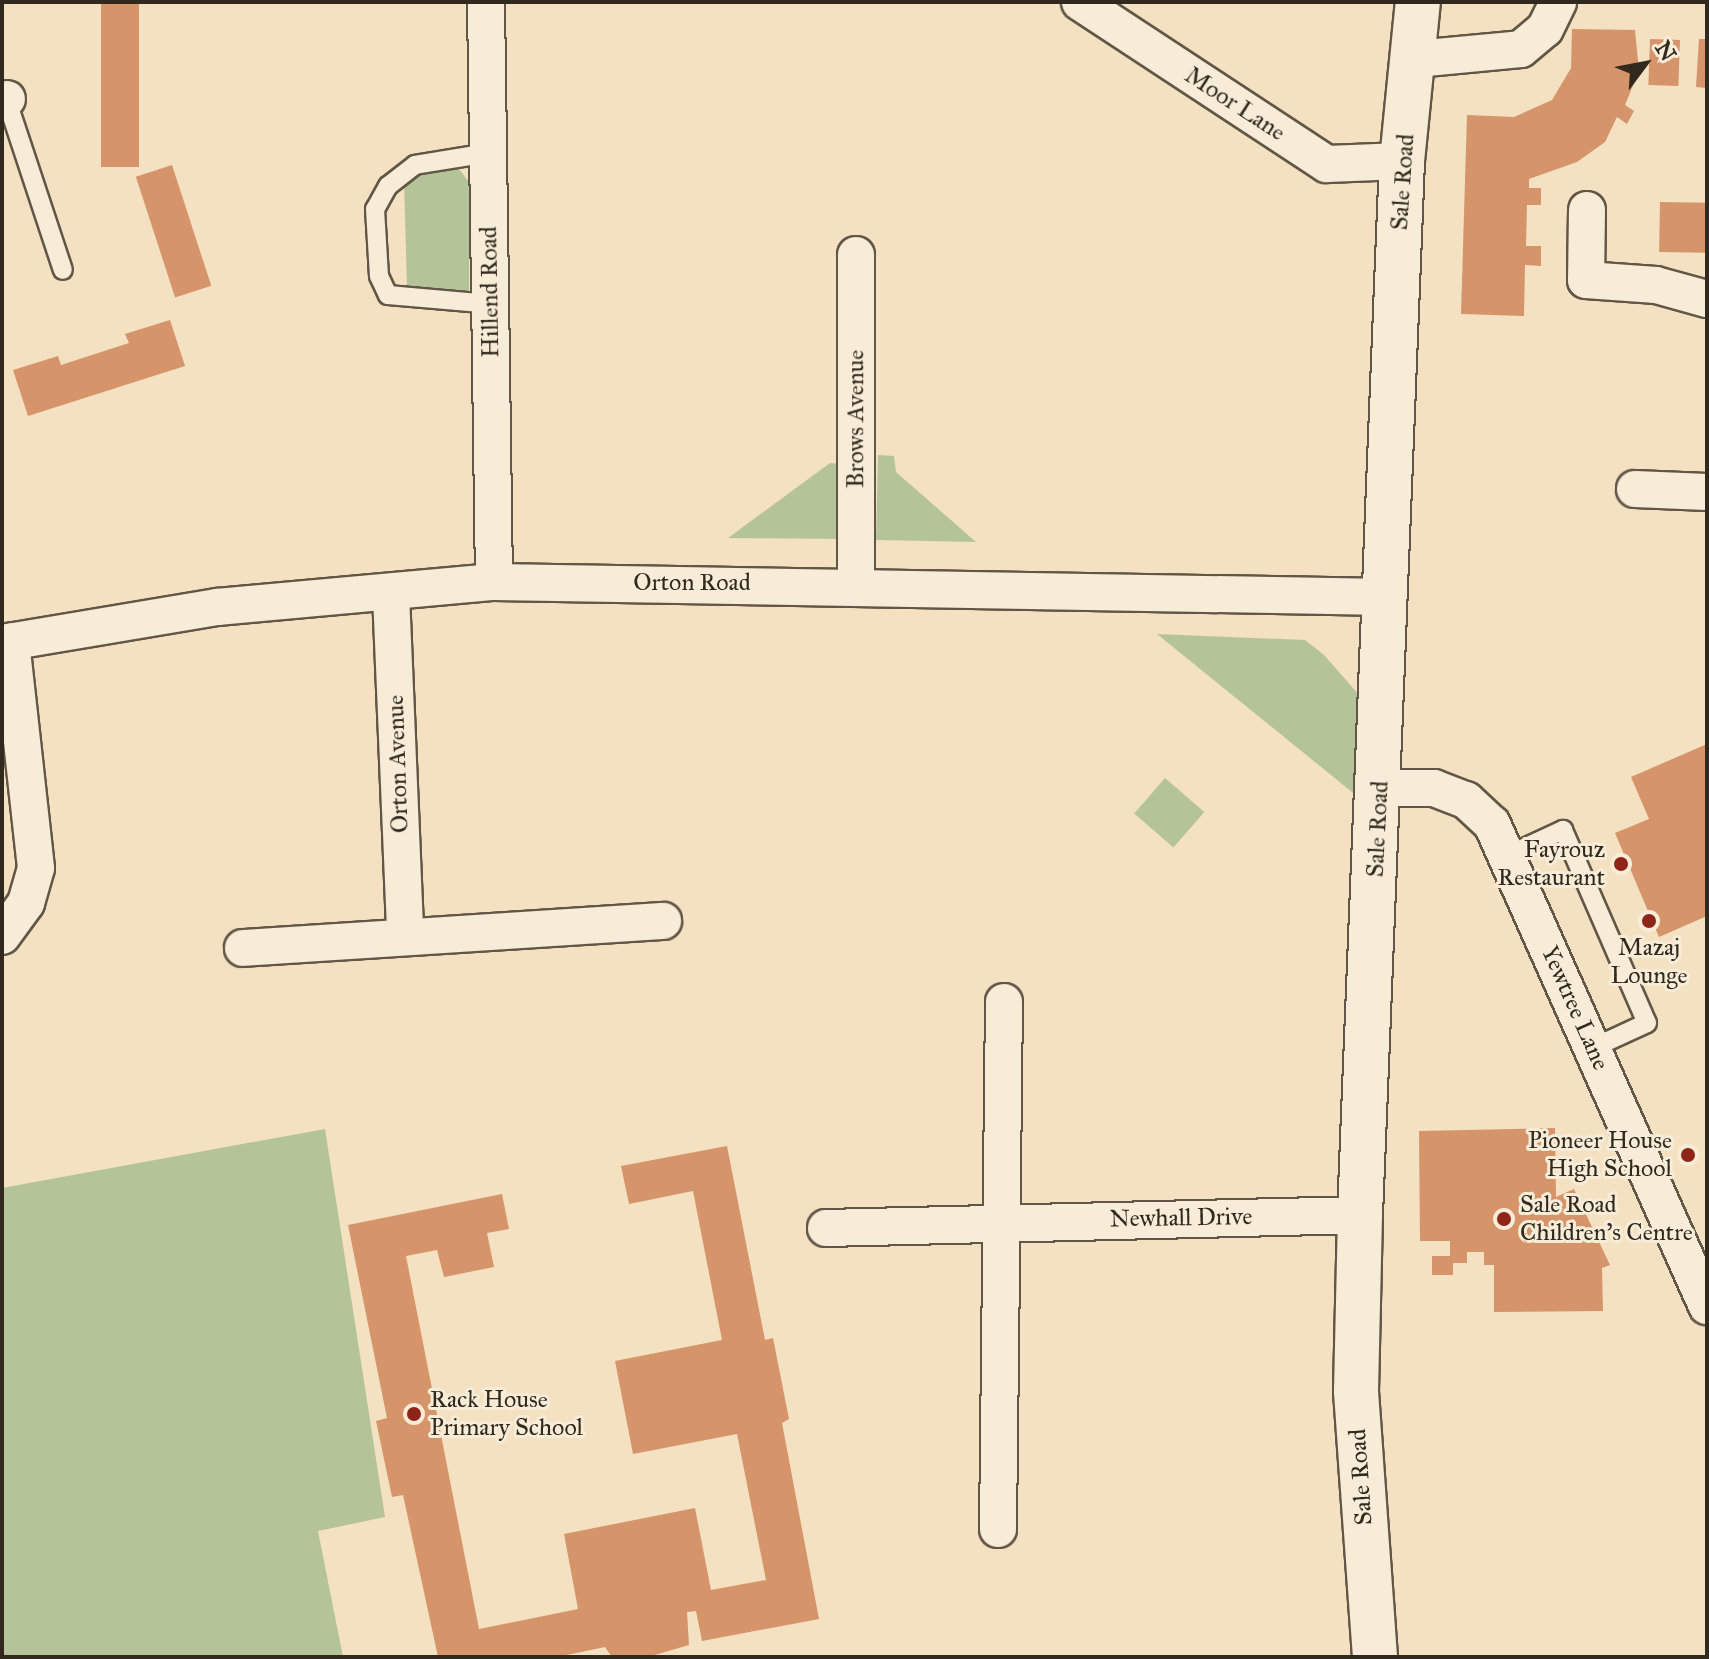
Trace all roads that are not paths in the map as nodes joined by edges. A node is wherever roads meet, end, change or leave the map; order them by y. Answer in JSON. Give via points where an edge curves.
{"nodes":[{"id":1,"x":486,"y":2,"type":"edge"},
{"id":2,"x":1080,"y":2,"type":"edge"},
{"id":3,"x":1418,"y":2,"type":"edge"},
{"id":4,"x":1558,"y":2,"type":"edge"},
{"id":5,"x":1416,"y":59,"type":"junction"},
{"id":6,"x":4,"y":94,"type":"edge"},
{"id":7,"x":488,"y":153,"type":"junction"},
{"id":8,"x":1402,"y":161,"type":"junction"},
{"id":9,"x":1587,"y":210,"type":"dead end"},
{"id":10,"x":856,"y":255,"type":"dead end"},
{"id":11,"x":63,"y":270,"type":"dead end"},
{"id":12,"x":1707,"y":299,"type":"edge"},
{"id":13,"x":490,"y":304,"type":"junction"},
{"id":14,"x":1635,"y":489,"type":"dead end"},
{"id":15,"x":1707,"y":492,"type":"edge"},
{"id":16,"x":494,"y":582,"type":"junction"},
{"id":17,"x":856,"y":583,"type":"junction"},
{"id":18,"x":391,"y":594,"type":"junction"},
{"id":19,"x":1387,"y":597,"type":"junction"},
{"id":20,"x":6,"y":642,"type":"edge"},
{"id":21,"x":1380,"y":788,"type":"junction"},
{"id":22,"x":1507,"y":856,"type":"junction"},
{"id":23,"x":663,"y":921,"type":"dead end"},
{"id":24,"x":405,"y":934,"type":"junction"},
{"id":25,"x":2,"y":936,"type":"edge"},
{"id":26,"x":243,"y":948,"type":"dead end"},
{"id":27,"x":1004,"y":1002,"type":"dead end"},
{"id":28,"x":1593,"y":1048,"type":"junction"},
{"id":29,"x":1360,"y":1215,"type":"junction"},
{"id":30,"x":1002,"y":1221,"type":"junction"},
{"id":31,"x":826,"y":1228,"type":"dead end"},
{"id":32,"x":1707,"y":1306,"type":"edge"},
{"id":33,"x":998,"y":1529,"type":"dead end"},
{"id":34,"x":1375,"y":1657,"type":"edge"}],
"edges":[{"from":1,"to":7,"type":"street","name":"Hillend Road"},
{"from":2,"to":8,"type":"street","name":"Moor Lane","via":[[1327,164]]},
{"from":3,"to":5,"type":"main road","name":"Sale Road"},
{"from":4,"to":5,"type":"street","via":[[1545,29],[1521,49]]},
{"from":5,"to":8,"type":"main road","name":"Sale Road"},
{"from":6,"to":11,"type":"lane"},
{"from":7,"to":13,"type":"street","name":"Hillend Road"},
{"from":7,"to":13,"type":"lane","via":[[415,165],[388,186],[375,209],[379,276],[388,295]]},
{"from":8,"to":19,"type":"main road","name":"Sale Road"},
{"from":9,"to":12,"type":"street","via":[[1586,280],[1656,285]]},
{"from":10,"to":17,"type":"street","name":"Brows Avenue"},
{"from":13,"to":16,"type":"street","name":"Hillend Road"},
{"from":14,"to":15,"type":"street"},
{"from":16,"to":17,"type":"street","name":"Orton Road"},
{"from":16,"to":18,"type":"street","name":"Orton Road"},
{"from":17,"to":19,"type":"street","name":"Orton Road"},
{"from":18,"to":20,"type":"street","name":"Orton Road","via":[[217,607]]},
{"from":18,"to":24,"type":"street","name":"Orton Avenue"},
{"from":19,"to":21,"type":"main road","name":"Sale Road"},
{"from":20,"to":25,"type":"street","via":[[36,868],[26,903]]},
{"from":21,"to":22,"type":"street","name":"Yewtree Lane","via":[[1434,788],[1466,800],[1492,824]]},
{"from":21,"to":29,"type":"main road","name":"Sale Road"},
{"from":22,"to":28,"type":"street","name":"Yewtree Lane"},
{"from":22,"to":28,"type":"lane","via":[[1563,830],[1647,1023]]},
{"from":23,"to":24,"type":"street"},
{"from":24,"to":26,"type":"street"},
{"from":27,"to":30,"type":"street"},
{"from":28,"to":32,"type":"street","name":"Yewtree Lane"},
{"from":29,"to":30,"type":"street","name":"Newhall Drive"},
{"from":29,"to":34,"type":"main road","name":"Sale Road","via":[[1356,1391]]},
{"from":30,"to":31,"type":"street","name":"Newhall Drive"},
{"from":30,"to":33,"type":"street"}]}
